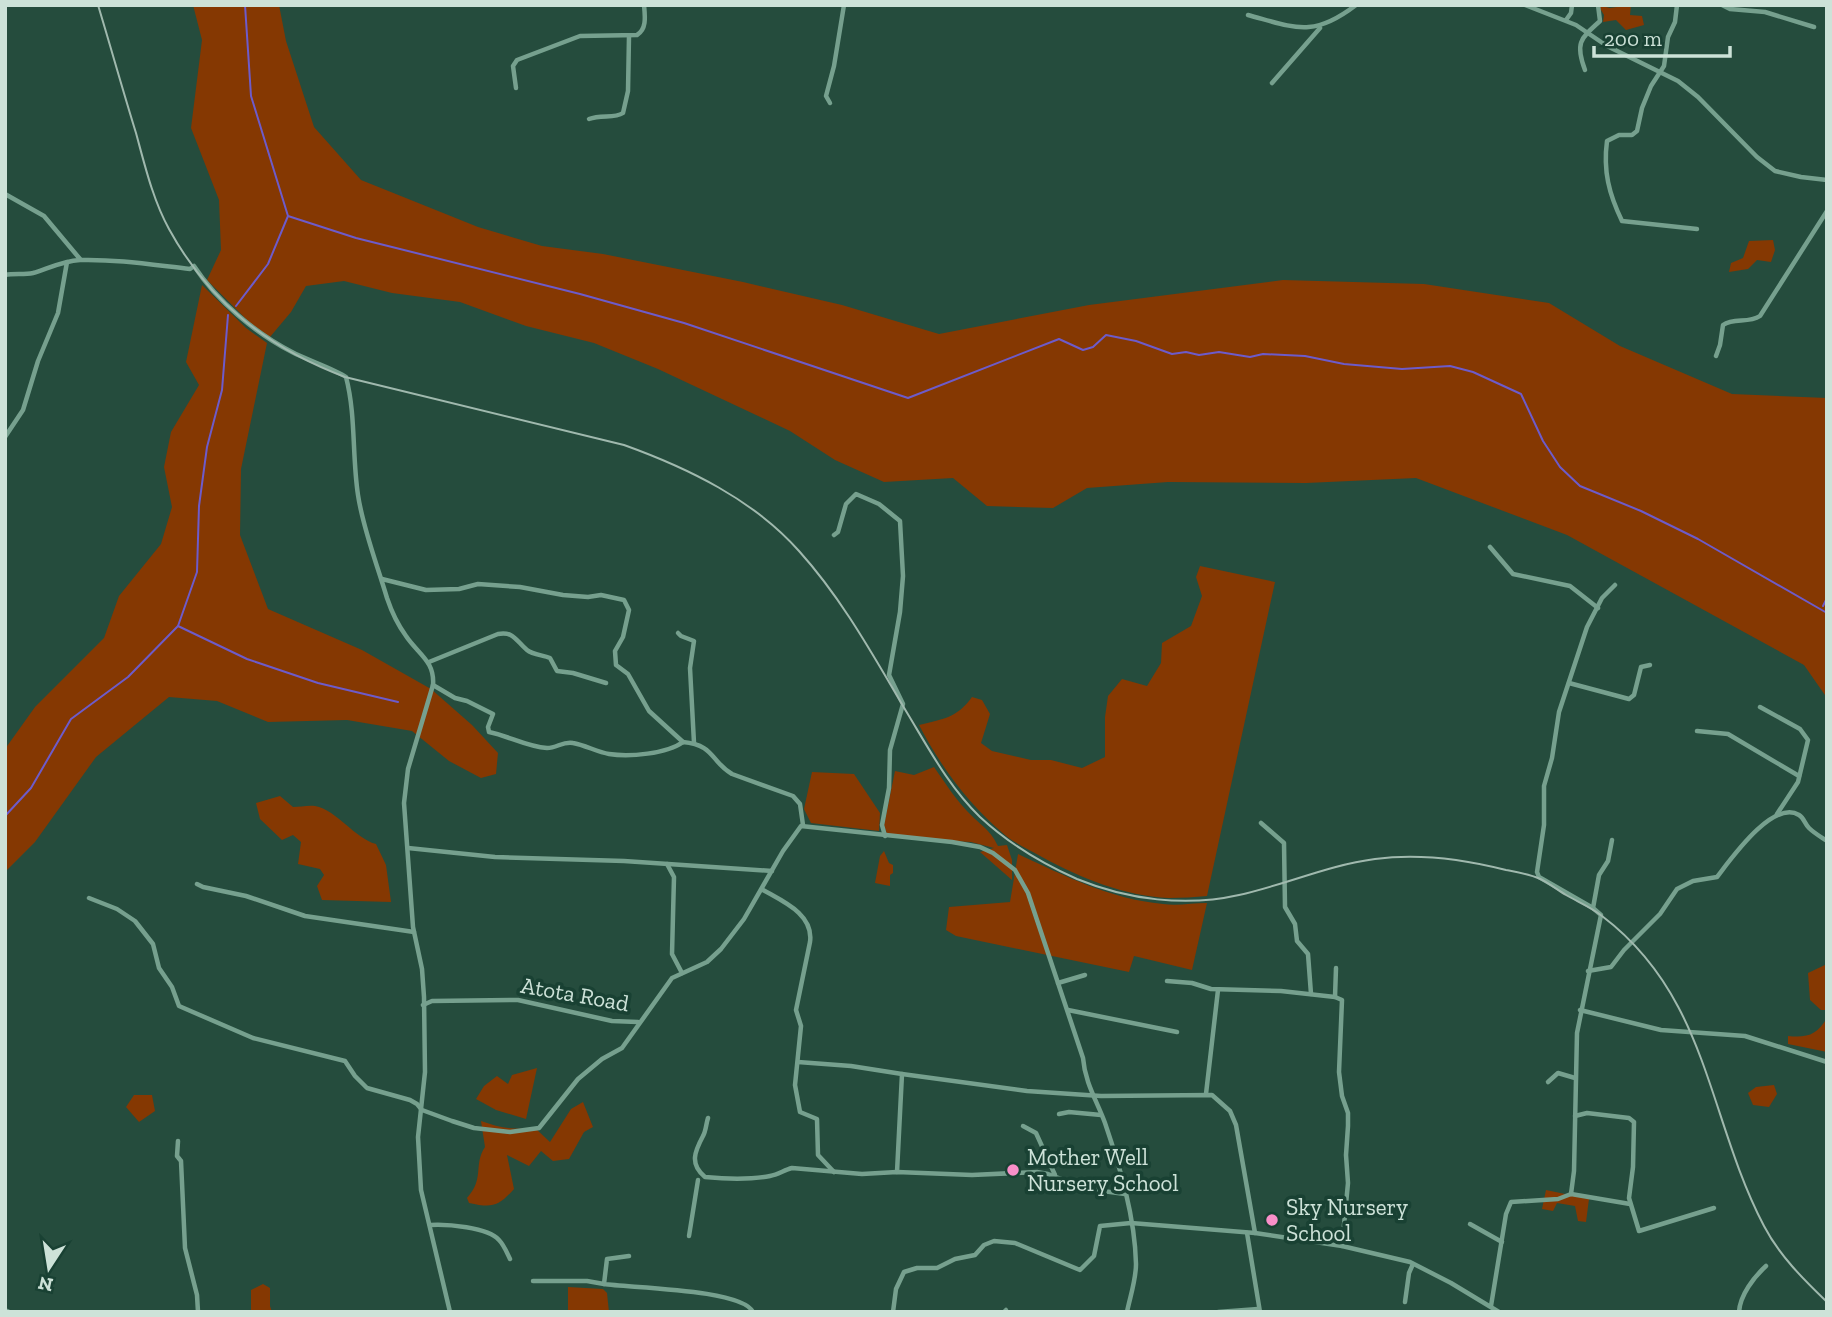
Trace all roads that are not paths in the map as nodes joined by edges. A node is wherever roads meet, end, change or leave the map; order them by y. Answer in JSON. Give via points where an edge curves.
{"nodes":[{"id":1,"x":644,"y":5,"type":"edge"},
{"id":2,"x":844,"y":5,"type":"edge"},
{"id":3,"x":1356,"y":5,"type":"edge"},
{"id":4,"x":1525,"y":5,"type":"edge"},
{"id":5,"x":1572,"y":5,"type":"edge"},
{"id":6,"x":1598,"y":5,"type":"edge"},
{"id":7,"x":1677,"y":5,"type":"edge"},
{"id":8,"x":1722,"y":5,"type":"edge"},
{"id":9,"x":1248,"y":15,"type":"dead end"},
{"id":10,"x":1566,"y":20,"type":"junction"},
{"id":11,"x":1320,"y":27,"type":"junction"},
{"id":12,"x":1814,"y":27,"type":"dead end"},
{"id":13,"x":1588,"y":32,"type":"junction"},
{"id":14,"x":629,"y":36,"type":"junction"},
{"id":15,"x":1584,"y":70,"type":"dead end"},
{"id":16,"x":1661,"y":73,"type":"junction"},
{"id":17,"x":1272,"y":83,"type":"dead end"},
{"id":18,"x":516,"y":88,"type":"dead end"},
{"id":19,"x":830,"y":103,"type":"dead end"},
{"id":20,"x":589,"y":119,"type":"dead end"},
{"id":21,"x":1827,"y":180,"type":"edge"},
{"id":22,"x":5,"y":194,"type":"edge"},
{"id":23,"x":1827,"y":211,"type":"edge"},
{"id":24,"x":1697,"y":229,"type":"dead end"},
{"id":25,"x":80,"y":260,"type":"junction"},
{"id":26,"x":67,"y":262,"type":"junction"},
{"id":27,"x":5,"y":275,"type":"edge"},
{"id":28,"x":1716,"y":356,"type":"dead end"},
{"id":29,"x":5,"y":437,"type":"edge"},
{"id":30,"x":834,"y":535,"type":"dead end"},
{"id":31,"x":1490,"y":547,"type":"dead end"},
{"id":32,"x":382,"y":579,"type":"junction"},
{"id":33,"x":1615,"y":585,"type":"dead end"},
{"id":34,"x":1598,"y":608,"type":"junction"},
{"id":35,"x":678,"y":633,"type":"dead end"},
{"id":36,"x":429,"y":662,"type":"junction"},
{"id":37,"x":1650,"y":665,"type":"dead end"},
{"id":38,"x":606,"y":683,"type":"dead end"},
{"id":39,"x":1569,"y":683,"type":"junction"},
{"id":40,"x":433,"y":685,"type":"junction"},
{"id":41,"x":1760,"y":707,"type":"dead end"},
{"id":42,"x":1697,"y":730,"type":"dead end"},
{"id":43,"x":683,"y":742,"type":"junction"},
{"id":44,"x":694,"y":743,"type":"junction"},
{"id":45,"x":1799,"y":776,"type":"junction"},
{"id":46,"x":1776,"y":815,"type":"junction"},
{"id":47,"x":1261,"y":823,"type":"dead end"},
{"id":48,"x":803,"y":825,"type":"junction"},
{"id":49,"x":886,"y":836,"type":"junction"},
{"id":50,"x":1612,"y":840,"type":"dead end"},
{"id":51,"x":1827,"y":841,"type":"edge"},
{"id":52,"x":408,"y":848,"type":"junction"},
{"id":53,"x":667,"y":864,"type":"junction"},
{"id":54,"x":772,"y":870,"type":"junction"},
{"id":55,"x":197,"y":884,"type":"dead end"},
{"id":56,"x":763,"y":890,"type":"junction"},
{"id":57,"x":89,"y":898,"type":"dead end"},
{"id":58,"x":1593,"y":908,"type":"junction"},
{"id":59,"x":414,"y":932,"type":"junction"},
{"id":60,"x":1336,"y":968,"type":"dead end"},
{"id":61,"x":1588,"y":971,"type":"junction"},
{"id":62,"x":682,"y":973,"type":"junction"},
{"id":63,"x":1085,"y":975,"type":"dead end"},
{"id":64,"x":1167,"y":981,"type":"dead end"},
{"id":65,"x":1058,"y":983,"type":"junction"},
{"id":66,"x":1218,"y":990,"type":"junction"},
{"id":67,"x":1311,"y":994,"type":"junction"},
{"id":68,"x":1335,"y":997,"type":"junction"},
{"id":69,"x":423,"y":1005,"type":"junction"},
{"id":70,"x":1067,"y":1010,"type":"junction"},
{"id":71,"x":1580,"y":1010,"type":"junction"},
{"id":72,"x":638,"y":1022,"type":"junction"},
{"id":73,"x":1177,"y":1032,"type":"dead end"},
{"id":74,"x":798,"y":1062,"type":"junction"},
{"id":75,"x":1827,"y":1062,"type":"edge"},
{"id":76,"x":902,"y":1074,"type":"junction"},
{"id":77,"x":1576,"y":1078,"type":"junction"},
{"id":78,"x":1548,"y":1082,"type":"dead end"},
{"id":79,"x":1206,"y":1094,"type":"junction"},
{"id":80,"x":1093,"y":1095,"type":"junction"},
{"id":81,"x":1576,"y":1103,"type":"junction"},
{"id":82,"x":422,"y":1110,"type":"junction"},
{"id":83,"x":1587,"y":1113,"type":"junction"},
{"id":84,"x":1059,"y":1114,"type":"dead end"},
{"id":85,"x":1101,"y":1115,"type":"junction"},
{"id":86,"x":1575,"y":1116,"type":"junction"},
{"id":87,"x":708,"y":1118,"type":"dead end"},
{"id":88,"x":1023,"y":1126,"type":"dead end"},
{"id":89,"x":178,"y":1141,"type":"dead end"},
{"id":90,"x":835,"y":1172,"type":"junction"},
{"id":91,"x":897,"y":1172,"type":"junction"},
{"id":92,"x":1055,"y":1176,"type":"junction"},
{"id":93,"x":698,"y":1180,"type":"dead end"},
{"id":94,"x":1571,"y":1194,"type":"junction"},
{"id":95,"x":1125,"y":1195,"type":"junction"},
{"id":96,"x":1630,"y":1204,"type":"junction"},
{"id":97,"x":1714,"y":1208,"type":"dead end"},
{"id":98,"x":1131,"y":1223,"type":"junction"},
{"id":99,"x":1470,"y":1224,"type":"dead end"},
{"id":100,"x":430,"y":1225,"type":"junction"},
{"id":101,"x":1247,"y":1233,"type":"junction"},
{"id":102,"x":1255,"y":1233,"type":"junction"},
{"id":103,"x":690,"y":1236,"type":"dead end"},
{"id":104,"x":1502,"y":1241,"type":"junction"},
{"id":105,"x":1342,"y":1247,"type":"junction"},
{"id":106,"x":629,"y":1256,"type":"dead end"},
{"id":107,"x":510,"y":1259,"type":"dead end"},
{"id":108,"x":1413,"y":1264,"type":"junction"},
{"id":109,"x":1766,"y":1266,"type":"dead end"},
{"id":110,"x":533,"y":1281,"type":"dead end"},
{"id":111,"x":604,"y":1284,"type":"junction"},
{"id":112,"x":1405,"y":1302,"type":"dead end"},
{"id":113,"x":1491,"y":1306,"type":"junction"},
{"id":114,"x":1259,"y":1310,"type":"edge"},
{"id":115,"x":1498,"y":1311,"type":"edge"},
{"id":116,"x":198,"y":1312,"type":"edge"},
{"id":117,"x":450,"y":1312,"type":"edge"},
{"id":118,"x":753,"y":1312,"type":"edge"},
{"id":119,"x":893,"y":1312,"type":"edge"},
{"id":120,"x":1127,"y":1312,"type":"edge"},
{"id":121,"x":1218,"y":1312,"type":"edge"},
{"id":122,"x":1739,"y":1312,"type":"edge"}],
"edges":[{"from":1,"to":14,"type":"street","via":[[643,30]]},
{"from":2,"to":19,"type":"street","via":[[826,94]]},
{"from":3,"to":11,"type":"street"},
{"from":4,"to":10,"type":"street"},
{"from":5,"to":10,"type":"street"},
{"from":6,"to":13,"type":"street","via":[[1600,21]]},
{"from":7,"to":16,"type":"street"},
{"from":8,"to":12,"type":"street"},
{"from":9,"to":11,"type":"street","via":[[1276,25]]},
{"from":10,"to":13,"type":"street"},
{"from":11,"to":17,"type":"street"},
{"from":13,"to":15,"type":"street","via":[[1578,51]]},
{"from":13,"to":16,"type":"street"},
{"from":14,"to":18,"type":"street","via":[[584,35],[519,59],[513,66]]},
{"from":14,"to":20,"type":"street","via":[[623,113]]},
{"from":16,"to":21,"type":"street","via":[[1698,97],[1775,171]]},
{"from":16,"to":24,"type":"street","via":[[1651,86],[1635,134],[1606,141],[1605,177],[1622,221]]},
{"from":22,"to":25,"type":"street","via":[[44,216]]},
{"from":23,"to":28,"type":"street","via":[[1760,316],[1723,326]]},
{"from":25,"to":26,"type":"street"},
{"from":25,"to":32,"type":"street","via":[[194,266],[256,329],[292,353],[345,376],[359,504]]},
{"from":26,"to":27,"type":"street"},
{"from":26,"to":29,"type":"street","via":[[58,313],[23,410]]},
{"from":30,"to":49,"type":"street","via":[[849,499],[856,494],[879,504],[900,521],[904,576],[889,675],[903,704],[890,750],[882,831]]},
{"from":31,"to":34,"type":"street","via":[[1513,574],[1570,586]]},
{"from":32,"to":36,"type":"street","via":[[404,634]]},
{"from":32,"to":43,"type":"street","via":[[426,590],[478,584],[624,600],[629,610],[615,651],[617,665],[628,674],[649,710]]},
{"from":33,"to":34,"type":"street"},
{"from":34,"to":39,"type":"street"},
{"from":35,"to":44,"type":"street","via":[[694,641],[690,668]]},
{"from":36,"to":38,"type":"street","via":[[507,633],[530,652],[550,657],[557,671]]},
{"from":36,"to":40,"type":"street"},
{"from":37,"to":39,"type":"street","via":[[1641,667],[1629,699]]},
{"from":39,"to":58,"type":"street","via":[[1544,786],[1537,875]]},
{"from":40,"to":43,"type":"street","via":[[492,714],[489,732],[528,744],[549,748],[572,743],[615,754],[659,752]]},
{"from":40,"to":52,"type":"street","via":[[406,778]]},
{"from":41,"to":45,"type":"street","via":[[1807,735]]},
{"from":42,"to":45,"type":"street","via":[[1728,734]]},
{"from":43,"to":44,"type":"street"},
{"from":44,"to":48,"type":"street","via":[[709,750],[732,774],[793,796],[800,804]]},
{"from":45,"to":46,"type":"street"},
{"from":46,"to":51,"type":"street","via":[[1798,814]]},
{"from":46,"to":61,"type":"street","via":[[1749,837],[1717,877],[1677,889],[1612,967]]},
{"from":47,"to":67,"type":"street","via":[[1284,843],[1285,907],[1297,941],[1309,958]]},
{"from":48,"to":49,"type":"street"},
{"from":48,"to":54,"type":"street"},
{"from":49,"to":65,"type":"street","via":[[974,846],[1012,867],[1028,893]]},
{"from":50,"to":58,"type":"street"},
{"from":52,"to":53,"type":"street","via":[[495,857]]},
{"from":52,"to":59,"type":"street"},
{"from":53,"to":54,"type":"street"},
{"from":53,"to":62,"type":"street","via":[[674,877],[672,954]]},
{"from":54,"to":56,"type":"street"},
{"from":55,"to":59,"type":"street","via":[[305,916]]},
{"from":56,"to":62,"type":"street","via":[[716,955]]},
{"from":56,"to":74,"type":"street","via":[[805,919],[811,936],[796,1010],[801,1026]]},
{"from":57,"to":82,"type":"street","via":[[135,921],[153,944],[179,1006],[253,1038],[345,1061],[367,1088],[415,1102]]},
{"from":58,"to":61,"type":"street","via":[[1601,915]]},
{"from":59,"to":69,"type":"street"},
{"from":60,"to":68,"type":"street"},
{"from":61,"to":71,"type":"street"},
{"from":62,"to":72,"type":"street","via":[[664,986]]},
{"from":63,"to":65,"type":"street"},
{"from":64,"to":66,"type":"street"},
{"from":65,"to":70,"type":"street"},
{"from":66,"to":67,"type":"street"},
{"from":66,"to":79,"type":"street"},
{"from":67,"to":68,"type":"street"},
{"from":68,"to":105,"type":"street","via":[[1343,1005],[1339,1072],[1348,1113]]},
{"from":69,"to":72,"type":"street","name":"Atota Road","via":[[432,1001],[519,1000],[612,1021]]},
{"from":69,"to":82,"type":"street"},
{"from":70,"to":73,"type":"street"},
{"from":70,"to":80,"type":"street"},
{"from":71,"to":75,"type":"street","via":[[1661,1030],[1745,1036]]},
{"from":71,"to":77,"type":"street"},
{"from":72,"to":82,"type":"street","via":[[622,1048],[578,1079],[539,1128],[510,1132],[474,1128]]},
{"from":74,"to":76,"type":"street"},
{"from":74,"to":90,"type":"street","via":[[799,1111],[817,1119],[818,1155]]},
{"from":76,"to":80,"type":"street"},
{"from":76,"to":91,"type":"street"},
{"from":77,"to":78,"type":"street","via":[[1558,1073]]},
{"from":77,"to":81,"type":"street"},
{"from":79,"to":80,"type":"street"},
{"from":79,"to":102,"type":"street","via":[[1233,1116]]},
{"from":80,"to":85,"type":"street"},
{"from":81,"to":83,"type":"street"},
{"from":81,"to":86,"type":"street"},
{"from":82,"to":100,"type":"street","via":[[418,1145],[421,1190]]},
{"from":83,"to":86,"type":"street"},
{"from":83,"to":96,"type":"street","via":[[1634,1122]]},
{"from":84,"to":85,"type":"street"},
{"from":85,"to":95,"type":"street"},
{"from":86,"to":94,"type":"street"},
{"from":87,"to":90,"type":"street","via":[[694,1160],[703,1176],[766,1177],[792,1168]]},
{"from":88,"to":92,"type":"street","via":[[1036,1133]]},
{"from":89,"to":116,"type":"street","via":[[185,1248]]},
{"from":90,"to":91,"type":"street"},
{"from":91,"to":92,"type":"street","via":[[1037,1172]]},
{"from":92,"to":95,"type":"street","via":[[1076,1186]]},
{"from":93,"to":103,"type":"street"},
{"from":94,"to":96,"type":"street"},
{"from":94,"to":104,"type":"street","via":[[1511,1202]]},
{"from":95,"to":98,"type":"street"},
{"from":96,"to":97,"type":"street","via":[[1640,1232]]},
{"from":98,"to":101,"type":"street"},
{"from":98,"to":119,"type":"street","via":[[1100,1226],[1094,1256],[1079,1270],[1001,1240],[984,1245],[975,1255],[938,1267],[907,1270],[896,1289]]},
{"from":98,"to":120,"type":"street","via":[[1136,1266]]},
{"from":99,"to":104,"type":"street"},
{"from":100,"to":107,"type":"street","via":[[492,1235]]},
{"from":100,"to":117,"type":"street"},
{"from":101,"to":102,"type":"street"},
{"from":101,"to":114,"type":"street"},
{"from":102,"to":105,"type":"street"},
{"from":104,"to":113,"type":"street"},
{"from":105,"to":108,"type":"street"},
{"from":106,"to":111,"type":"street","via":[[607,1259]]},
{"from":108,"to":112,"type":"street"},
{"from":108,"to":113,"type":"street"},
{"from":109,"to":122,"type":"street","via":[[1744,1295]]},
{"from":110,"to":111,"type":"street"},
{"from":111,"to":118,"type":"street","via":[[718,1296],[747,1304]]},
{"from":113,"to":115,"type":"street"},
{"from":114,"to":121,"type":"street"}]}
